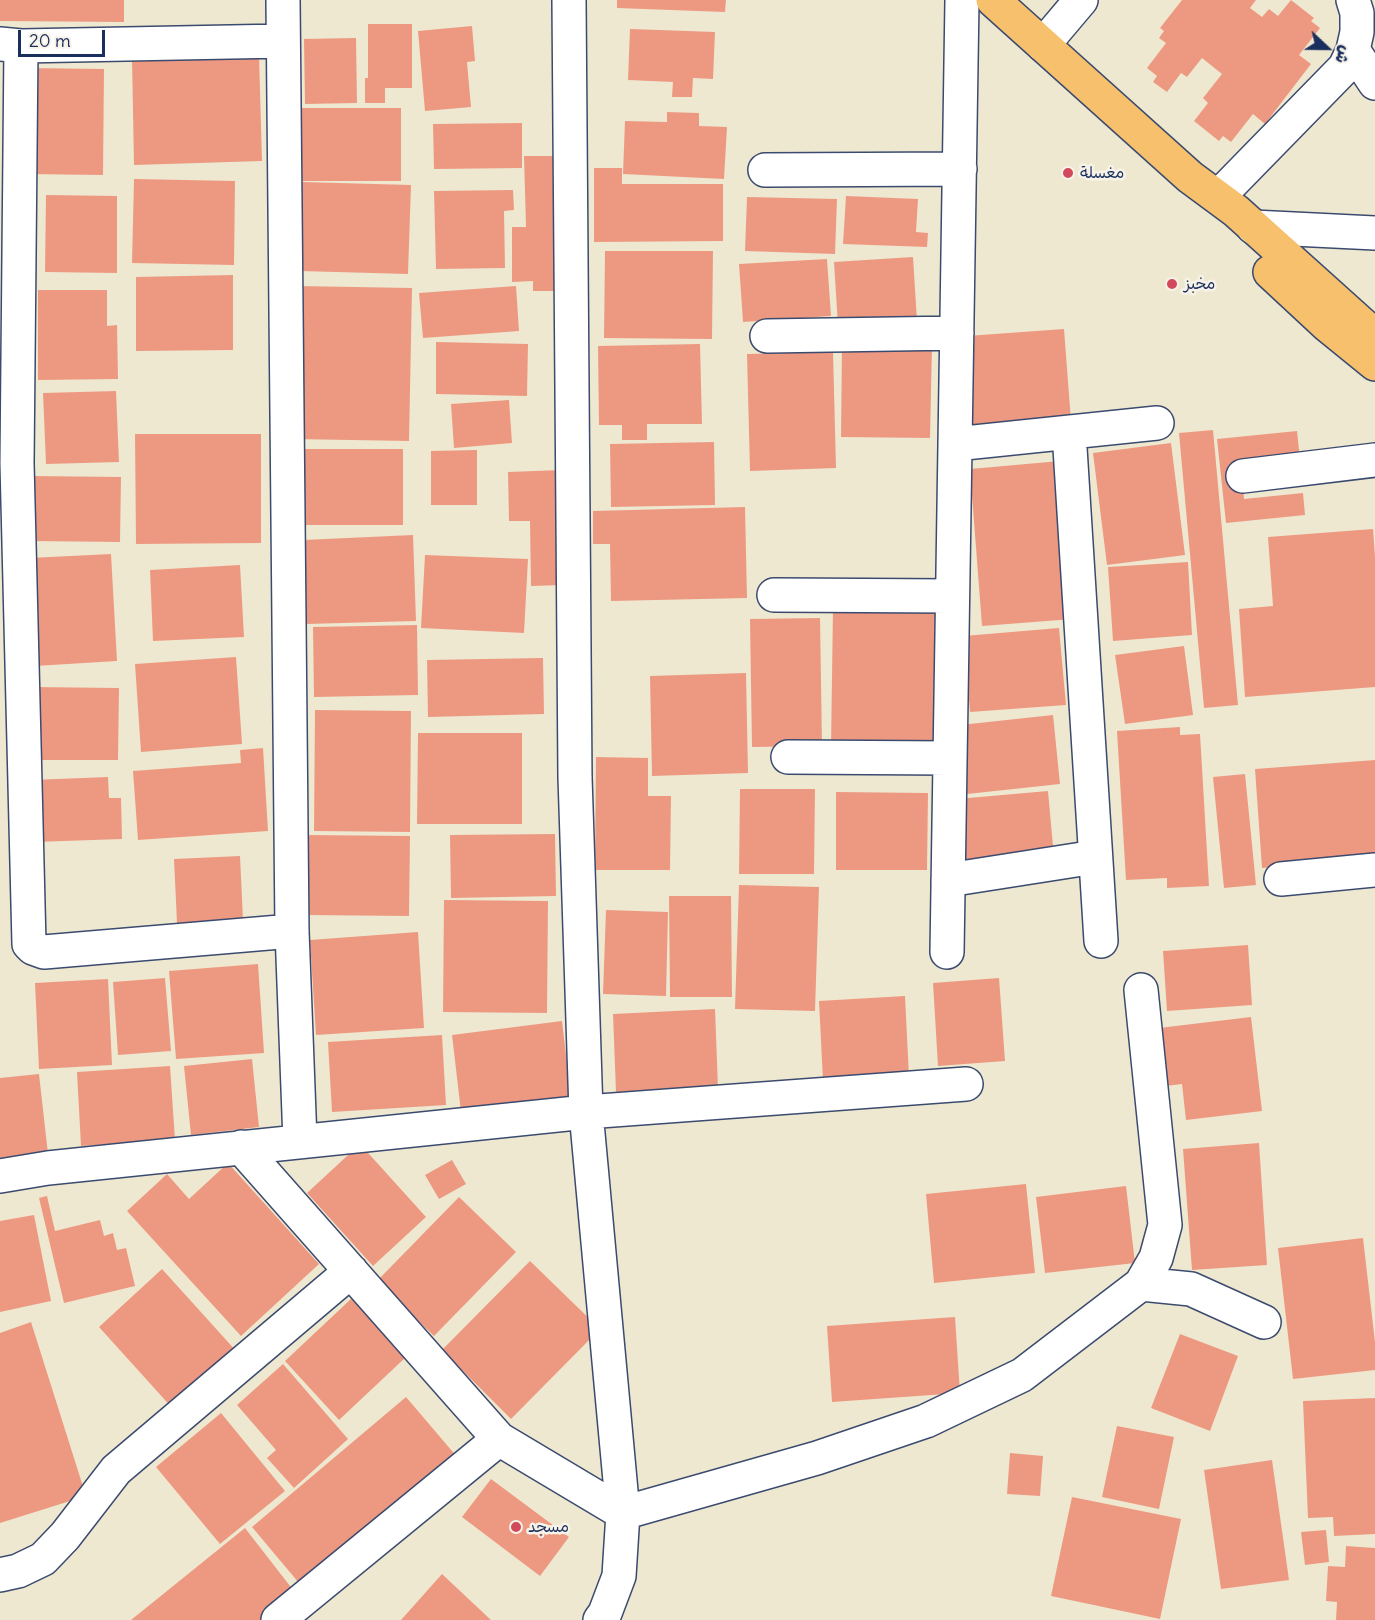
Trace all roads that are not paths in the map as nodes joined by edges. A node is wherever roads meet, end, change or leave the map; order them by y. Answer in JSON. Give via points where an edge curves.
{"nodes":[{"id":1,"x":283,"y":0,"type":"edge"},
{"id":2,"x":569,"y":0,"type":"edge"},
{"id":3,"x":962,"y":0,"type":"edge"},
{"id":4,"x":993,"y":0,"type":"edge"},
{"id":5,"x":1081,"y":0,"type":"edge"},
{"id":6,"x":1353,"y":0,"type":"edge"},
{"id":7,"x":283,"y":41,"type":"junction"},
{"id":8,"x":11,"y":45,"type":"edge"},
{"id":9,"x":1043,"y":45,"type":"junction"},
{"id":10,"x":1353,"y":50,"type":"junction"},
{"id":11,"x":1375,"y":83,"type":"edge"},
{"id":12,"x":960,"y":169,"type":"junction"},
{"id":13,"x":765,"y":170,"type":"dead end"},
{"id":14,"x":1190,"y":177,"type":"junction"},
{"id":15,"x":1218,"y":197,"type":"junction"},
{"id":16,"x":1253,"y":226,"type":"junction"},
{"id":17,"x":1375,"y":233,"type":"edge"},
{"id":18,"x":957,"y":333,"type":"junction"},
{"id":19,"x":766,"y":336,"type":"dead end"},
{"id":20,"x":1375,"y":336,"type":"edge"},
{"id":21,"x":1375,"y":364,"type":"edge"},
{"id":22,"x":1157,"y":423,"type":"dead end"},
{"id":23,"x":1069,"y":432,"type":"junction"},
{"id":24,"x":955,"y":444,"type":"junction"},
{"id":25,"x":1375,"y":460,"type":"edge"},
{"id":26,"x":1243,"y":476,"type":"dead end"},
{"id":27,"x":774,"y":595,"type":"dead end"},
{"id":28,"x":952,"y":597,"type":"junction"},
{"id":29,"x":788,"y":758,"type":"dead end"},
{"id":30,"x":950,"y":758,"type":"junction"},
{"id":31,"x":1095,"y":857,"type":"junction"},
{"id":32,"x":1375,"y":870,"type":"edge"},
{"id":33,"x":1281,"y":879,"type":"dead end"},
{"id":34,"x":948,"y":880,"type":"junction"},
{"id":35,"x":292,"y":931,"type":"junction"},
{"id":36,"x":1101,"y":941,"type":"dead end"},
{"id":37,"x":947,"y":952,"type":"dead end"},
{"id":38,"x":1141,"y":990,"type":"dead end"},
{"id":39,"x":966,"y":1084,"type":"dead end"},
{"id":40,"x":586,"y":1112,"type":"junction"},
{"id":41,"x":300,"y":1141,"type":"junction"},
{"id":42,"x":241,"y":1147,"type":"junction"},
{"id":43,"x":0,"y":1176,"type":"edge"},
{"id":44,"x":351,"y":1271,"type":"junction"},
{"id":45,"x":1141,"y":1284,"type":"junction"},
{"id":46,"x":1264,"y":1322,"type":"dead end"},
{"id":47,"x":499,"y":1439,"type":"junction"},
{"id":48,"x":623,"y":1514,"type":"junction"},
{"id":49,"x":0,"y":1575,"type":"edge"},
{"id":50,"x":278,"y":1620,"type":"edge"},
{"id":51,"x":600,"y":1620,"type":"edge"}],
"edges":[{"from":1,"to":7,"type":"street"},
{"from":2,"to":40,"type":"street","via":[[575,777]]},
{"from":3,"to":12,"type":"street"},
{"from":4,"to":9,"type":"main road"},
{"from":5,"to":9,"type":"street"},
{"from":6,"to":10,"type":"street","via":[[1357,13]]},
{"from":7,"to":8,"type":"street"},
{"from":7,"to":35,"type":"street"},
{"from":8,"to":35,"type":"street","via":[[29,944],[44,952]]},
{"from":9,"to":14,"type":"main road"},
{"from":10,"to":11,"type":"street"},
{"from":10,"to":15,"type":"street","via":[[1345,67]]},
{"from":12,"to":13,"type":"street"},
{"from":12,"to":18,"type":"street"},
{"from":14,"to":15,"type":"main road"},
{"from":14,"to":21,"type":"main road","via":[[1244,249]]},
{"from":15,"to":16,"type":"main road"},
{"from":16,"to":17,"type":"street"},
{"from":16,"to":20,"type":"main road"},
{"from":18,"to":19,"type":"street"},
{"from":18,"to":24,"type":"street"},
{"from":22,"to":23,"type":"street"},
{"from":23,"to":24,"type":"street"},
{"from":23,"to":31,"type":"street"},
{"from":24,"to":28,"type":"street"},
{"from":25,"to":26,"type":"street"},
{"from":27,"to":28,"type":"street"},
{"from":28,"to":30,"type":"street"},
{"from":29,"to":30,"type":"street"},
{"from":30,"to":34,"type":"street"},
{"from":31,"to":34,"type":"street"},
{"from":31,"to":36,"type":"street"},
{"from":32,"to":33,"type":"street"},
{"from":34,"to":37,"type":"street"},
{"from":35,"to":41,"type":"street"},
{"from":38,"to":45,"type":"street","via":[[1165,1225],[1156,1258]]},
{"from":39,"to":40,"type":"street"},
{"from":40,"to":41,"type":"street"},
{"from":40,"to":48,"type":"street"},
{"from":41,"to":42,"type":"street"},
{"from":42,"to":43,"type":"street"},
{"from":42,"to":44,"type":"street"},
{"from":44,"to":47,"type":"street"},
{"from":44,"to":49,"type":"street","via":[[116,1470],[43,1559]]},
{"from":45,"to":46,"type":"street","via":[[1191,1289]]},
{"from":45,"to":48,"type":"street","via":[[1022,1375],[926,1421],[817,1458]]},
{"from":47,"to":48,"type":"street"},
{"from":47,"to":50,"type":"street"},
{"from":48,"to":51,"type":"street","via":[[619,1576]]}]}
